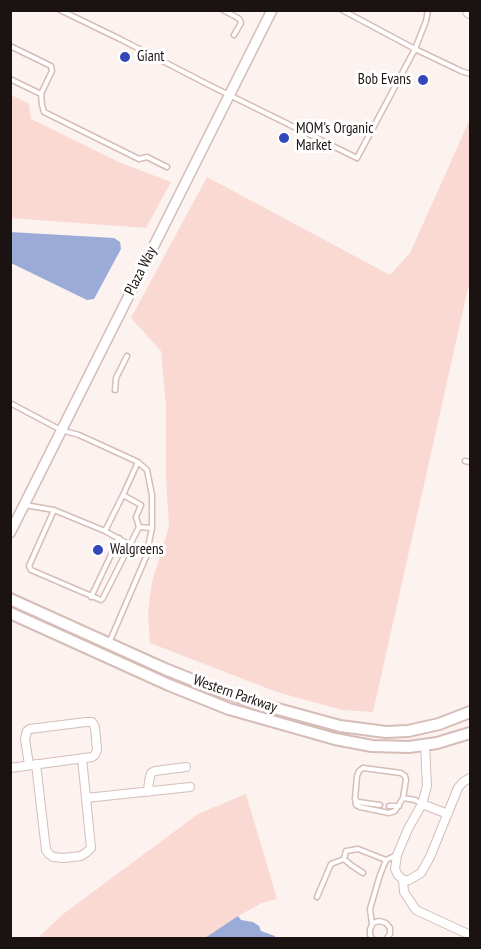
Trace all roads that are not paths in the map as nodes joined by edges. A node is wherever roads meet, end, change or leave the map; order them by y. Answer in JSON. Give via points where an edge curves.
{"nodes":[{"id":1,"x":60,"y":10,"type":"edge"},
{"id":2,"x":223,"y":10,"type":"edge"},
{"id":3,"x":272,"y":10,"type":"edge"},
{"id":4,"x":342,"y":10,"type":"edge"},
{"id":5,"x":428,"y":10,"type":"edge"},
{"id":6,"x":234,"y":35,"type":"dead end"},
{"id":7,"x":10,"y":46,"type":"edge"},
{"id":8,"x":415,"y":49,"type":"junction"},
{"id":9,"x":471,"y":74,"type":"edge"},
{"id":10,"x":10,"y":79,"type":"edge"},
{"id":11,"x":41,"y":94,"type":"junction"},
{"id":12,"x":230,"y":95,"type":"junction"},
{"id":13,"x":166,"y":167,"type":"dead end"},
{"id":14,"x":127,"y":356,"type":"dead end"},
{"id":15,"x":114,"y":390,"type":"dead end"},
{"id":16,"x":10,"y":404,"type":"edge"},
{"id":17,"x":62,"y":430,"type":"junction"},
{"id":18,"x":138,"y":462,"type":"junction"},
{"id":19,"x":123,"y":495,"type":"junction"},
{"id":20,"x":152,"y":504,"type":"junction"},
{"id":21,"x":24,"y":505,"type":"junction"},
{"id":22,"x":141,"y":505,"type":"junction"},
{"id":23,"x":54,"y":510,"type":"junction"},
{"id":24,"x":139,"y":527,"type":"junction"},
{"id":25,"x":152,"y":528,"type":"junction"},
{"id":26,"x":105,"y":531,"type":"junction"},
{"id":27,"x":10,"y":533,"type":"edge"},
{"id":28,"x":119,"y":538,"type":"junction"},
{"id":29,"x":130,"y":545,"type":"junction"},
{"id":30,"x":147,"y":554,"type":"junction"},
{"id":31,"x":91,"y":597,"type":"junction"},
{"id":32,"x":10,"y":599,"type":"edge"},
{"id":33,"x":10,"y":614,"type":"edge"},
{"id":34,"x":109,"y":644,"type":"junction"},
{"id":35,"x":471,"y":711,"type":"edge"},
{"id":36,"x":471,"y":733,"type":"edge"},
{"id":37,"x":424,"y":744,"type":"junction"},
{"id":38,"x":82,"y":758,"type":"junction"},
{"id":39,"x":32,"y":765,"type":"junction"},
{"id":40,"x":186,"y":767,"type":"dead end"},
{"id":41,"x":10,"y":768,"type":"edge"},
{"id":42,"x":471,"y":778,"type":"edge"},
{"id":43,"x":190,"y":787,"type":"dead end"},
{"id":44,"x":148,"y":792,"type":"junction"},
{"id":45,"x":86,"y":798,"type":"junction"},
{"id":46,"x":403,"y":798,"type":"junction"},
{"id":47,"x":355,"y":799,"type":"junction"},
{"id":48,"x":422,"y":804,"type":"junction"},
{"id":49,"x":380,"y":805,"type":"dead end"},
{"id":50,"x":389,"y":806,"type":"dead end"},
{"id":51,"x":399,"y":806,"type":"junction"},
{"id":52,"x":448,"y":814,"type":"junction"},
{"id":53,"x":397,"y":855,"type":"junction"},
{"id":54,"x":344,"y":859,"type":"junction"},
{"id":55,"x":386,"y":860,"type":"junction"},
{"id":56,"x":363,"y":873,"type":"dead end"},
{"id":57,"x":403,"y":880,"type":"junction"},
{"id":58,"x":317,"y":897,"type":"dead end"},
{"id":59,"x":372,"y":924,"type":"junction"},
{"id":60,"x":471,"y":935,"type":"edge"},
{"id":61,"x":372,"y":939,"type":"edge"},
{"id":62,"x":387,"y":939,"type":"edge"}],
"edges":[{"from":1,"to":12,"type":"lane"},
{"from":2,"to":6,"type":"lane","via":[[240,20]]},
{"from":3,"to":12,"type":"street","name":"Plaza Way"},
{"from":4,"to":8,"type":"lane"},
{"from":5,"to":8,"type":"lane"},
{"from":7,"to":11,"type":"lane","via":[[51,66]]},
{"from":8,"to":9,"type":"lane"},
{"from":8,"to":12,"type":"lane","via":[[357,158]]},
{"from":10,"to":11,"type":"lane"},
{"from":11,"to":13,"type":"lane","via":[[44,112],[139,159],[147,158]]},
{"from":12,"to":17,"type":"street","name":"Plaza Way"},
{"from":14,"to":15,"type":"lane"},
{"from":16,"to":17,"type":"lane"},
{"from":17,"to":18,"type":"lane"},
{"from":17,"to":21,"type":"street","name":"Plaza Way"},
{"from":18,"to":19,"type":"lane"},
{"from":18,"to":20,"type":"lane","via":[[147,470]]},
{"from":19,"to":22,"type":"lane"},
{"from":19,"to":26,"type":"lane"},
{"from":20,"to":22,"type":"lane"},
{"from":20,"to":25,"type":"lane"},
{"from":21,"to":23,"type":"lane"},
{"from":21,"to":27,"type":"street","name":"Plaza Way"},
{"from":22,"to":24,"type":"lane","via":[[136,517]]},
{"from":23,"to":26,"type":"lane"},
{"from":23,"to":31,"type":"lane","via":[[29,568]]},
{"from":24,"to":25,"type":"lane"},
{"from":24,"to":29,"type":"lane"},
{"from":25,"to":30,"type":"lane"},
{"from":26,"to":28,"type":"lane"},
{"from":28,"to":29,"type":"lane"},
{"from":28,"to":31,"type":"lane"},
{"from":29,"to":30,"type":"lane"},
{"from":29,"to":31,"type":"lane","via":[[103,598]]},
{"from":30,"to":34,"type":"lane"},
{"from":32,"to":34,"type":"main road","name":"Western Parkway"},
{"from":33,"to":37,"type":"main road","name":"Western Parkway","via":[[229,709],[360,745]]},
{"from":34,"to":35,"type":"main road","name":"Western Parkway","via":[[237,697],[340,726],[408,731]]},
{"from":36,"to":37,"type":"main road","name":"Western Parkway"},
{"from":37,"to":48,"type":"street","via":[[427,786]]},
{"from":38,"to":39,"type":"street"},
{"from":38,"to":39,"type":"street","via":[[92,757],[97,750],[92,722],[27,731],[25,739]]},
{"from":38,"to":45,"type":"street"},
{"from":39,"to":41,"type":"street"},
{"from":39,"to":45,"type":"street","via":[[46,850],[53,857],[81,856],[91,848]]},
{"from":40,"to":44,"type":"street","via":[[151,773]]},
{"from":42,"to":52,"type":"street","via":[[460,784]]},
{"from":43,"to":44,"type":"street"},
{"from":44,"to":45,"type":"street"},
{"from":46,"to":47,"type":"lane","via":[[405,776],[363,768],[357,776]]},
{"from":46,"to":48,"type":"lane"},
{"from":46,"to":51,"type":"lane"},
{"from":47,"to":49,"type":"lane"},
{"from":47,"to":51,"type":"lane","via":[[360,807],[389,813]]},
{"from":48,"to":52,"type":"street"},
{"from":48,"to":53,"type":"street"},
{"from":50,"to":51,"type":"lane"},
{"from":52,"to":57,"type":"street","via":[[421,873]]},
{"from":53,"to":55,"type":"lane"},
{"from":53,"to":57,"type":"street","via":[[395,869]]},
{"from":54,"to":55,"type":"lane","via":[[346,851],[358,849]]},
{"from":54,"to":56,"type":"lane"},
{"from":54,"to":58,"type":"lane","via":[[331,864]]},
{"from":55,"to":59,"type":"lane","via":[[370,909]]},
{"from":57,"to":60,"type":"street","via":[[411,906]]},
{"from":59,"to":61,"type":"lane"},
{"from":59,"to":62,"type":"lane","via":[[379,921],[388,925]]}]}
